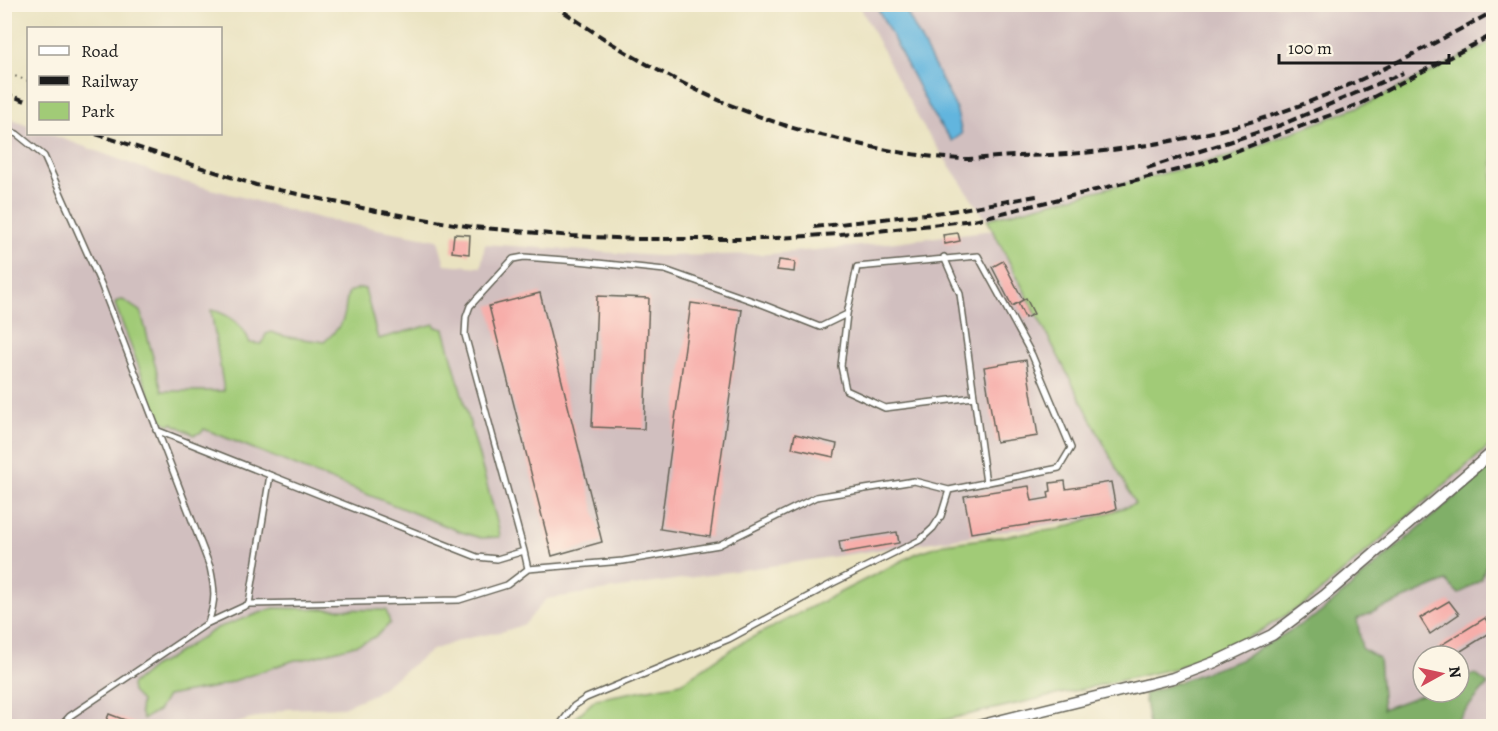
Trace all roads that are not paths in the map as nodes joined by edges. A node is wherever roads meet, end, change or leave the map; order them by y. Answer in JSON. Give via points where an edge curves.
{"nodes":[{"id":1,"x":4,"y":129,"type":"edge"},
{"id":2,"x":944,"y":257,"type":"junction"},
{"id":3,"x":847,"y":314,"type":"junction"},
{"id":4,"x":974,"y":396,"type":"junction"},
{"id":5,"x":156,"y":430,"type":"junction"},
{"id":6,"x":1494,"y":451,"type":"edge"},
{"id":7,"x":270,"y":475,"type":"junction"},
{"id":8,"x":986,"y":483,"type":"junction"},
{"id":9,"x":949,"y":490,"type":"junction"},
{"id":10,"x":524,"y":551,"type":"junction"},
{"id":11,"x":528,"y":569,"type":"junction"},
{"id":12,"x":249,"y":604,"type":"junction"},
{"id":13,"x":208,"y":623,"type":"junction"},
{"id":14,"x":61,"y":726,"type":"edge"},
{"id":15,"x":559,"y":726,"type":"edge"},
{"id":16,"x":978,"y":726,"type":"edge"}],
"edges":[{"from":1,"to":5,"type":"lane","via":[[17,134],[44,156],[101,284]]},
{"from":2,"to":3,"type":"lane","via":[[857,267]]},
{"from":2,"to":4,"type":"lane","via":[[960,294]]},
{"from":2,"to":8,"type":"lane","via":[[978,256],[1032,355],[1071,448],[1059,468]]},
{"from":3,"to":4,"type":"lane","via":[[841,366],[846,390],[885,408]]},
{"from":3,"to":10,"type":"lane","via":[[820,327],[665,270],[513,259],[470,306],[465,335]]},
{"from":4,"to":8,"type":"lane"},
{"from":5,"to":7,"type":"lane"},
{"from":5,"to":13,"type":"lane","via":[[210,567],[215,591]]},
{"from":6,"to":16,"type":"street","via":[[1324,596],[1272,635],[1173,678]]},
{"from":7,"to":10,"type":"lane","via":[[477,557],[497,559]]},
{"from":7,"to":12,"type":"lane"},
{"from":8,"to":9,"type":"lane"},
{"from":9,"to":11,"type":"lane","via":[[915,481],[816,497],[719,545],[623,561]]},
{"from":9,"to":15,"type":"lane","via":[[941,516],[920,540],[729,639],[586,698],[574,706]]},
{"from":10,"to":11,"type":"lane"},
{"from":11,"to":12,"type":"lane","via":[[507,585],[459,600]]},
{"from":12,"to":13,"type":"lane"},
{"from":13,"to":14,"type":"lane","via":[[70,716]]}]}
